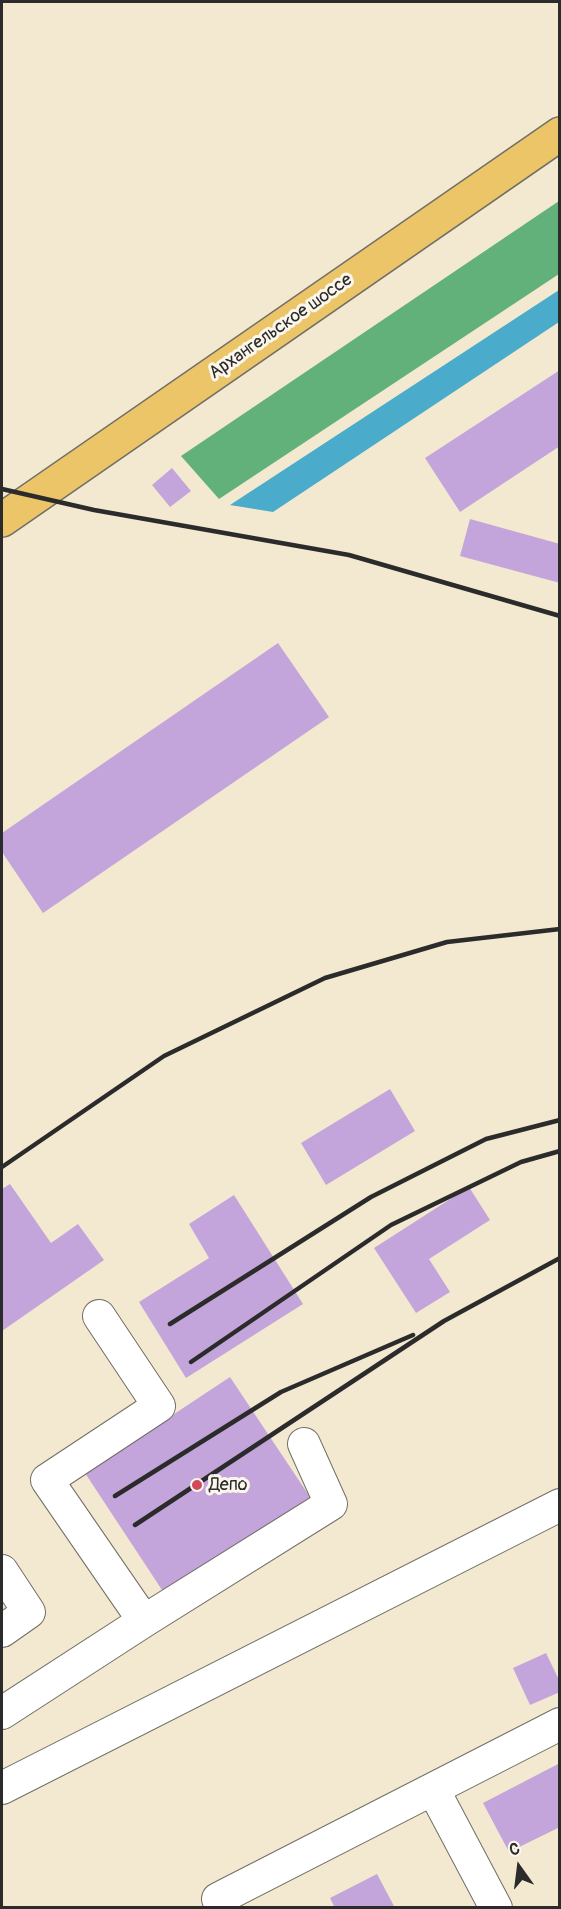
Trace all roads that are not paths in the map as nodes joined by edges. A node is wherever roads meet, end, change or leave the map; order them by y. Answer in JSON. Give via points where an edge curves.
{"nodes":[{"id":1,"x":560,"y":134,"type":"edge"},
{"id":2,"x":2,"y":520,"type":"edge"},
{"id":3,"x":99,"y":1316,"type":"dead end"},
{"id":4,"x":304,"y":1444,"type":"dead end"},
{"id":5,"x":560,"y":1505,"type":"edge"},
{"id":6,"x":2,"y":1571,"type":"edge"},
{"id":7,"x":144,"y":1621,"type":"junction"},
{"id":8,"x":2,"y":1631,"type":"edge"},
{"id":9,"x":2,"y":1713,"type":"edge"},
{"id":10,"x":560,"y":1724,"type":"edge"},
{"id":11,"x":2,"y":1788,"type":"edge"},
{"id":12,"x":433,"y":1789,"type":"junction"},
{"id":13,"x":222,"y":1908,"type":"edge"},
{"id":14,"x":496,"y":1908,"type":"edge"}],
"edges":[{"from":1,"to":2,"type":"main road","name":"Архангельское шоссе"},
{"from":3,"to":7,"type":"lane","via":[[159,1406],[47,1480]]},
{"from":4,"to":7,"type":"lane","via":[[332,1504]]},
{"from":5,"to":11,"type":"lane"},
{"from":6,"to":8,"type":"lane","via":[[29,1612]]},
{"from":7,"to":9,"type":"lane"},
{"from":10,"to":12,"type":"lane"},
{"from":12,"to":13,"type":"lane","via":[[218,1899]]},
{"from":12,"to":14,"type":"lane"}]}
